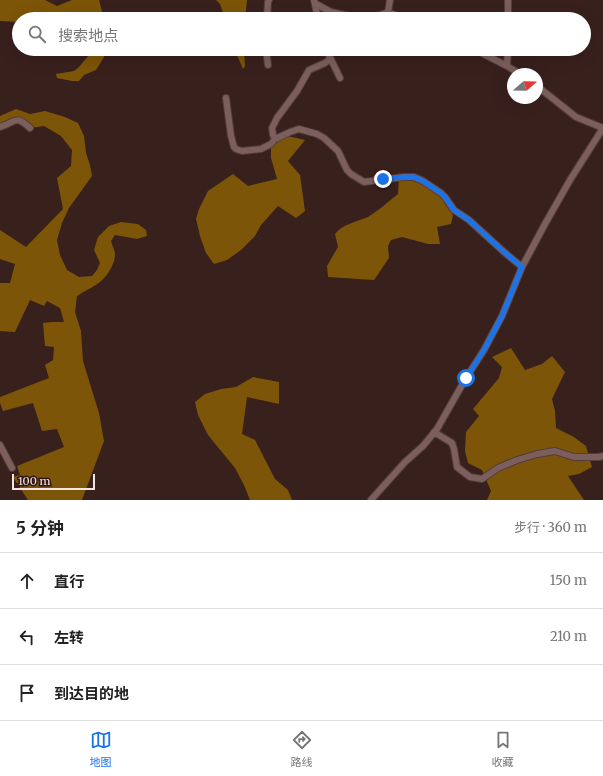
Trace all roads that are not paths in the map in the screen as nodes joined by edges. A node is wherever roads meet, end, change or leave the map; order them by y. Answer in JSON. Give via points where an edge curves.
{"nodes":[{"id":1,"x":269,"y":0,"type":"edge"},
{"id":2,"x":390,"y":0,"type":"edge"},
{"id":3,"x":508,"y":0,"type":"edge"},
{"id":4,"x":315,"y":2,"type":"edge"},
{"id":5,"x":268,"y":12,"type":"edge"},
{"id":6,"x":317,"y":12,"type":"edge"},
{"id":7,"x":331,"y":12,"type":"edge"},
{"id":8,"x":388,"y":12,"type":"edge"},
{"id":9,"x":508,"y":12,"type":"edge"},
{"id":10,"x":267,"y":56,"type":"edge"},
{"id":11,"x":329,"y":56,"type":"edge"},
{"id":12,"x":488,"y":56,"type":"edge"},
{"id":13,"x":508,"y":56,"type":"edge"},
{"id":14,"x":330,"y":59,"type":"junction"},
{"id":15,"x":268,"y":65,"type":"dead end"},
{"id":16,"x":507,"y":66,"type":"junction"},
{"id":17,"x":510,"y":68,"type":"edge"},
{"id":18,"x":340,"y":78,"type":"dead end"},
{"id":19,"x":543,"y":91,"type":"edge"},
{"id":20,"x":226,"y":98,"type":"dead end"},
{"id":21,"x":0,"y":127,"type":"edge"},
{"id":22,"x":30,"y":128,"type":"dead end"},
{"id":23,"x":603,"y":128,"type":"edge"},
{"id":24,"x":275,"y":139,"type":"junction"},
{"id":25,"x":522,"y":267,"type":"junction"},
{"id":26,"x":434,"y":432,"type":"junction"},
{"id":27,"x":0,"y":445,"type":"edge"},
{"id":28,"x":603,"y":456,"type":"edge"},
{"id":29,"x":12,"y":468,"type":"dead end"},
{"id":30,"x":371,"y":500,"type":"edge"}],
"edges":[{"from":1,"to":5,"type":"street"},
{"from":2,"to":8,"type":"street"},
{"from":3,"to":9,"type":"street"},
{"from":4,"to":6,"type":"street"},
{"from":4,"to":7,"type":"street"},
{"from":10,"to":15,"type":"street"},
{"from":11,"to":14,"type":"street"},
{"from":12,"to":16,"type":"street"},
{"from":13,"to":16,"type":"street"},
{"from":14,"to":18,"type":"street"},
{"from":14,"to":24,"type":"street","via":[[309,70],[272,128]]},
{"from":16,"to":17,"type":"street"},
{"from":19,"to":23,"type":"street","via":[[576,117]]},
{"from":20,"to":24,"type":"street","via":[[230,136],[236,149],[261,149]]},
{"from":21,"to":22,"type":"street","via":[[19,120]]},
{"from":23,"to":25,"type":"street","via":[[570,180]]},
{"from":24,"to":25,"type":"street","via":[[299,129],[317,134],[338,151],[347,170],[364,182],[404,177],[414,177],[423,181],[441,193],[454,210]]},
{"from":25,"to":26,"type":"street","via":[[502,316],[484,350]]},
{"from":26,"to":28,"type":"street","via":[[452,443],[457,467],[470,477],[482,479],[498,468],[537,454],[555,452],[574,457]]},
{"from":26,"to":30,"type":"street"},
{"from":27,"to":29,"type":"street"}]}
